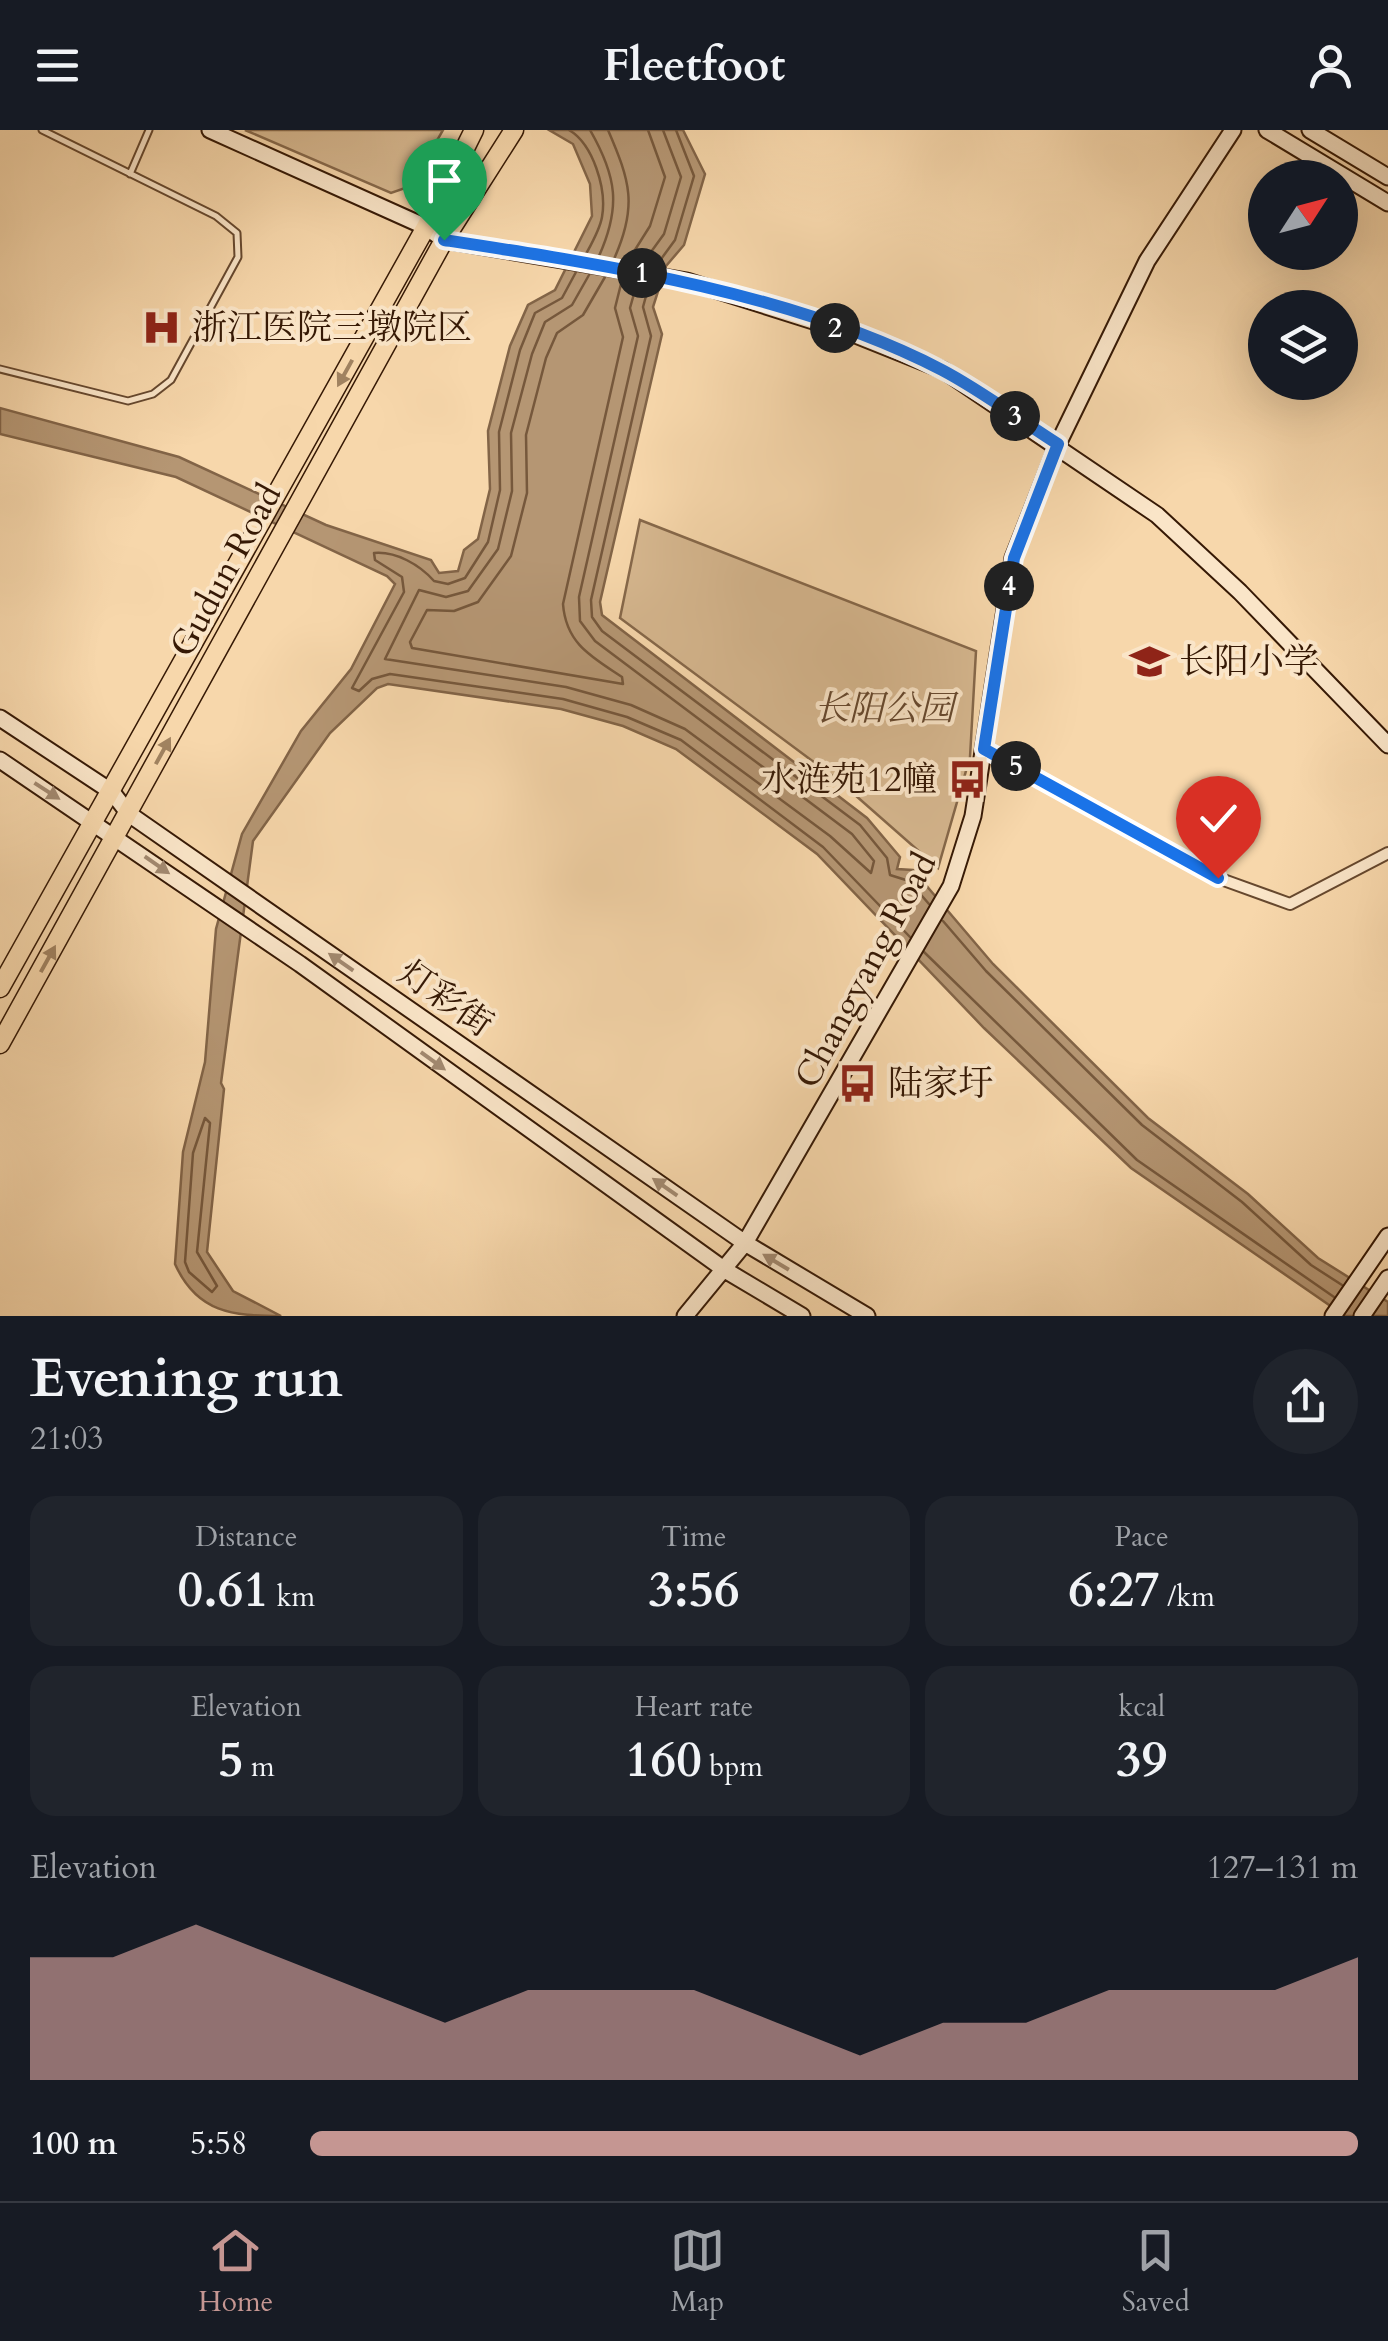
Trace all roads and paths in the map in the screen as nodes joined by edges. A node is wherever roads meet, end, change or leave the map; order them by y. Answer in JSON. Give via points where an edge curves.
{"nodes":[{"id":1,"x":42,"y":130,"type":"edge"},
{"id":2,"x":149,"y":130,"type":"edge"},
{"id":3,"x":210,"y":130,"type":"edge"},
{"id":4,"x":474,"y":130,"type":"edge"},
{"id":5,"x":514,"y":130,"type":"edge"},
{"id":6,"x":1233,"y":130,"type":"edge"},
{"id":7,"x":1267,"y":130,"type":"edge"},
{"id":8,"x":1310,"y":130,"type":"edge"},
{"id":9,"x":130,"y":174,"type":"junction"},
{"id":10,"x":1388,"y":177,"type":"edge"},
{"id":11,"x":1388,"y":202,"type":"edge"},
{"id":12,"x":426,"y":227,"type":"junction"},
{"id":13,"x":444,"y":240,"type":"junction"},
{"id":14,"x":0,"y":370,"type":"edge"},
{"id":15,"x":1058,"y":444,"type":"junction"},
{"id":16,"x":0,"y":718,"type":"edge"},
{"id":17,"x":1388,"y":745,"type":"edge"},
{"id":18,"x":984,"y":749,"type":"junction"},
{"id":19,"x":0,"y":760,"type":"edge"},
{"id":20,"x":112,"y":792,"type":"junction"},
{"id":21,"x":129,"y":814,"type":"junction"},
{"id":22,"x":95,"y":821,"type":"junction"},
{"id":23,"x":116,"y":836,"type":"junction"},
{"id":24,"x":1388,"y":853,"type":"edge"},
{"id":25,"x":0,"y":988,"type":"edge"},
{"id":26,"x":0,"y":1044,"type":"edge"},
{"id":27,"x":1388,"y":1236,"type":"edge"},
{"id":28,"x":745,"y":1243,"type":"junction"},
{"id":29,"x":724,"y":1270,"type":"junction"},
{"id":30,"x":1383,"y":1285,"type":"edge"},
{"id":31,"x":1334,"y":1315,"type":"edge"},
{"id":32,"x":685,"y":1316,"type":"edge"},
{"id":33,"x":802,"y":1316,"type":"edge"},
{"id":34,"x":867,"y":1316,"type":"edge"},
{"id":35,"x":1362,"y":1316,"type":"edge"}],
"edges":[{"from":1,"to":9,"type":"lane"},
{"from":2,"to":9,"type":"lane"},
{"from":3,"to":12,"type":"street"},
{"from":4,"to":12,"type":"main road","name":"Gudun Road"},
{"from":5,"to":13,"type":"main road","name":"Gudun Road"},
{"from":6,"to":15,"type":"street","name":"Changyang Road","via":[[1147,260]]},
{"from":7,"to":11,"type":"street"},
{"from":8,"to":10,"type":"street"},
{"from":9,"to":14,"type":"lane","via":[[238,233],[238,258],[171,380],[128,401]]},
{"from":12,"to":13,"type":"street"},
{"from":12,"to":20,"type":"main road","name":"Gudun Road","one_way":true},
{"from":13,"to":15,"type":"street","via":[[687,281],[848,332],[942,370]]},
{"from":21,"to":13,"type":"main road","name":"Gudun Road","one_way":true},
{"from":15,"to":17,"type":"street","via":[[1158,515]]},
{"from":15,"to":18,"type":"street","name":"Changyang Road","via":[[1014,558]]},
{"from":16,"to":20,"type":"street","name":"灯彩街"},
{"from":18,"to":24,"type":"street","via":[[1218,878],[1290,904]]},
{"from":18,"to":28,"type":"street","name":"Changyang Road","via":[[951,886]]},
{"from":19,"to":22,"type":"street","name":"灯彩街","one_way":true},
{"from":20,"to":21,"type":"street","name":"灯彩街"},
{"from":20,"to":22,"type":"main road","name":"Gudun Road"},
{"from":21,"to":23,"type":"main road","name":"Gudun Road"},
{"from":28,"to":21,"type":"street","name":"灯彩街","one_way":true},
{"from":22,"to":23,"type":"street","name":"灯彩街"},
{"from":22,"to":25,"type":"main road","name":"Gudun Road"},
{"from":26,"to":23,"type":"main road","name":"Gudun Road","one_way":true},
{"from":23,"to":29,"type":"street","name":"灯彩街","one_way":true},
{"from":27,"to":31,"type":"street"},
{"from":28,"to":29,"type":"street","name":"Changyang Road"},
{"from":34,"to":28,"type":"street","name":"灯彩街","one_way":true},
{"from":29,"to":32,"type":"street","name":"Changyang Road"},
{"from":29,"to":33,"type":"street","name":"灯彩街"},
{"from":30,"to":35,"type":"street"}]}
